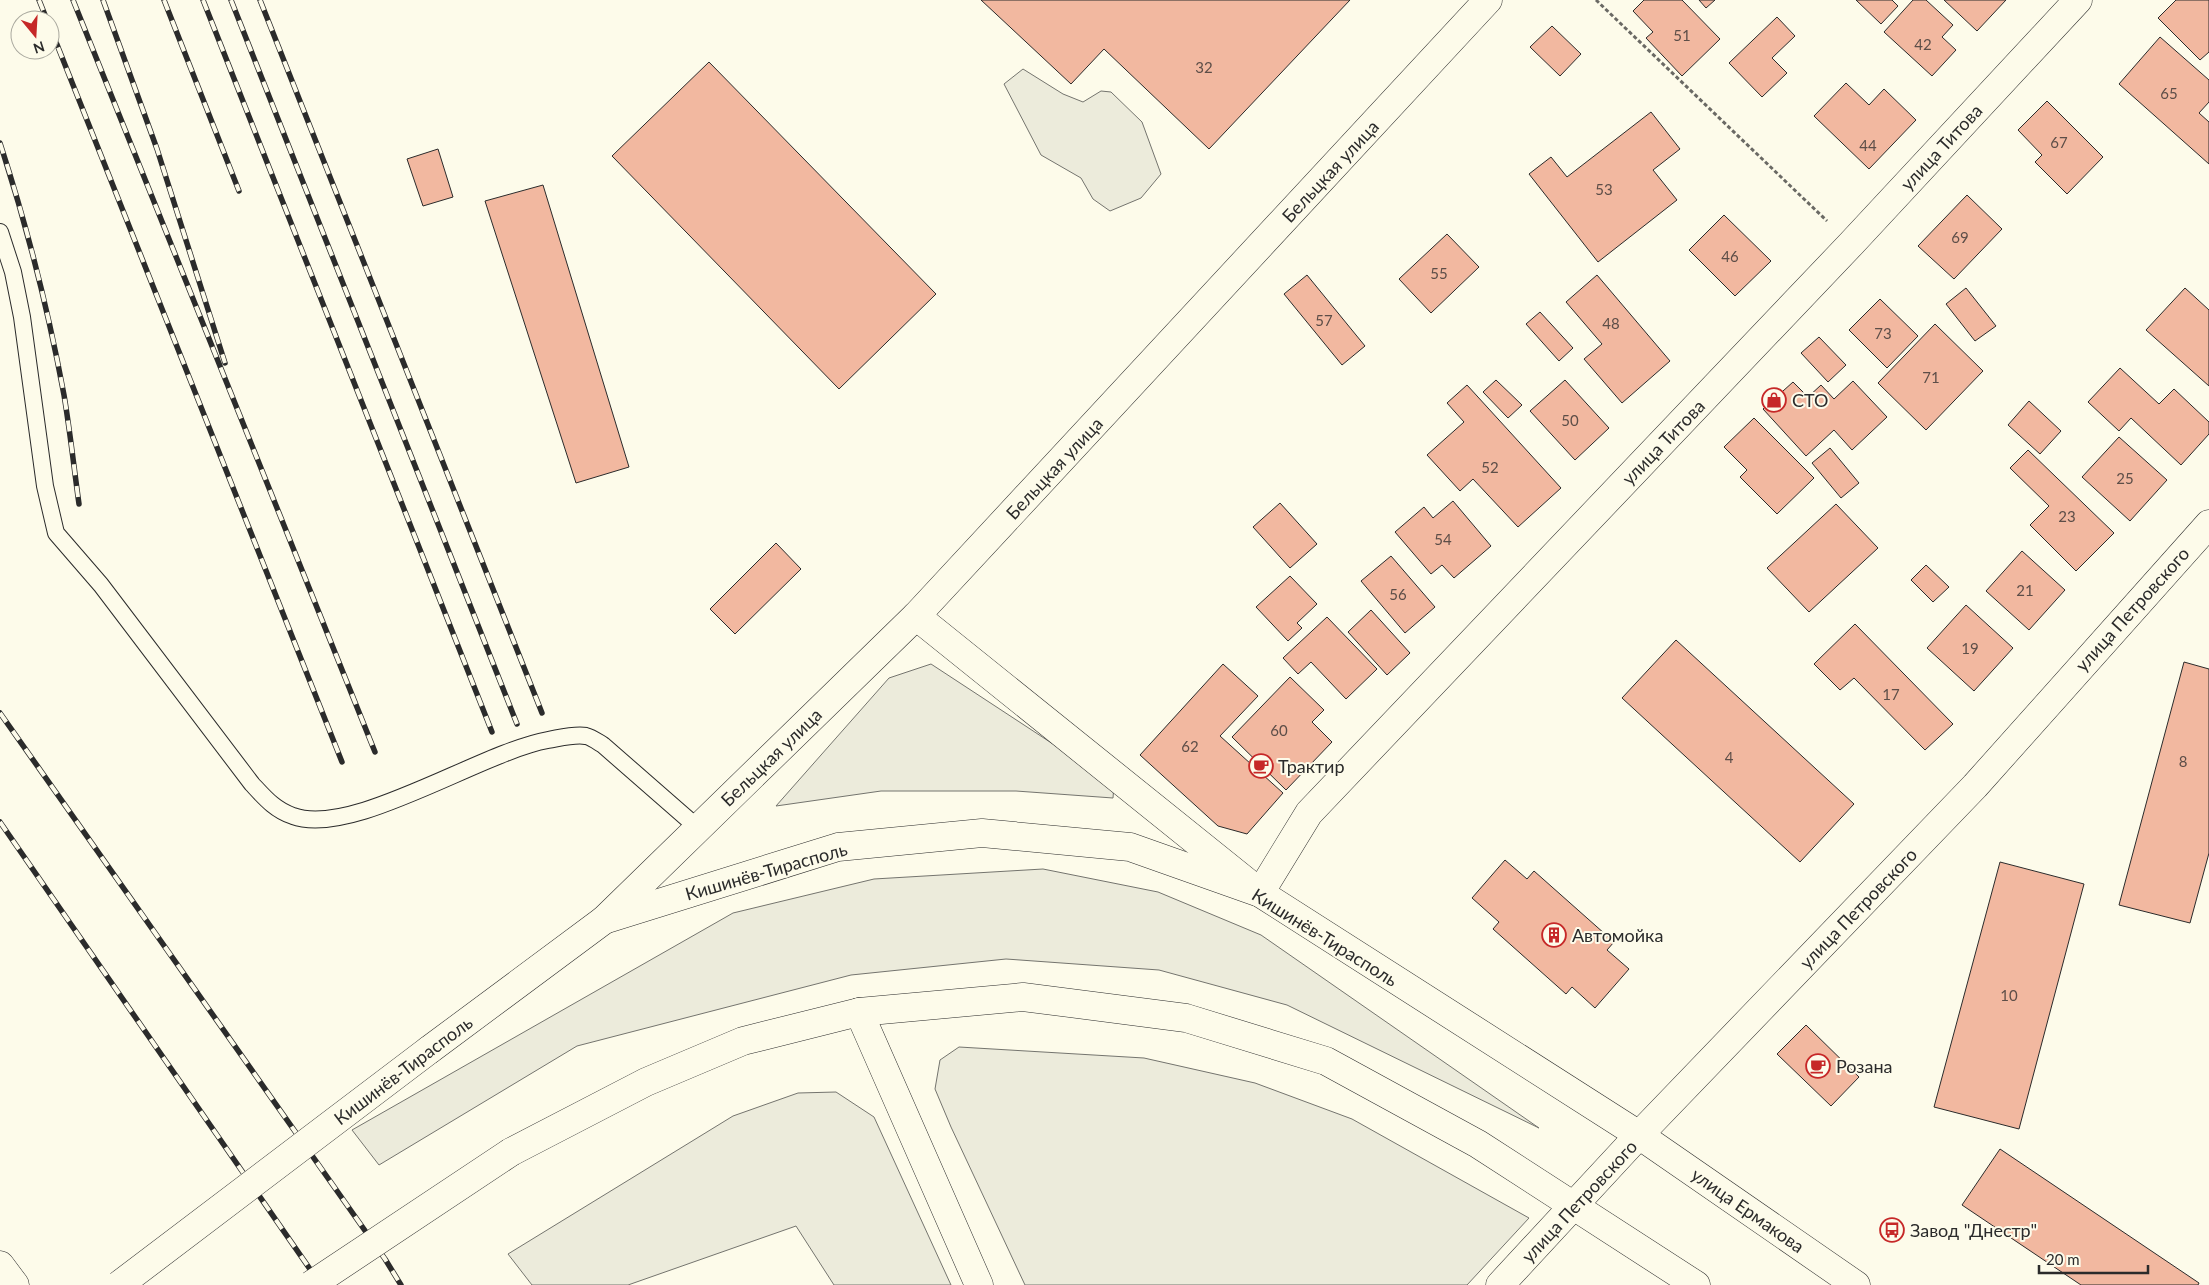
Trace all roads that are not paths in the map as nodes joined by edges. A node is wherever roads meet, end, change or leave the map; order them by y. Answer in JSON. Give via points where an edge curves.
{"nodes":[{"id":1,"x":1488,"y":0,"type":"edge"},
{"id":2,"x":2078,"y":0,"type":"edge"},
{"id":3,"x":0,"y":232,"type":"edge"},
{"id":4,"x":2209,"y":524,"type":"edge"},
{"id":5,"x":916,"y":616,"type":"junction"},
{"id":6,"x":698,"y":828,"type":"junction"},
{"id":7,"x":1260,"y":893,"type":"junction"},
{"id":8,"x":604,"y":920,"type":"junction"},
{"id":9,"x":859,"y":1012,"type":"junction"},
{"id":10,"x":1640,"y":1136,"type":"junction"},
{"id":11,"x":1574,"y":1206,"type":"junction"},
{"id":12,"x":0,"y":1265,"type":"edge"},
{"id":13,"x":15,"y":1285,"type":"edge"},
{"id":14,"x":119,"y":1285,"type":"edge"},
{"id":15,"x":311,"y":1285,"type":"edge"},
{"id":16,"x":979,"y":1285,"type":"edge"},
{"id":17,"x":1500,"y":1285,"type":"edge"},
{"id":18,"x":1696,"y":1285,"type":"edge"},
{"id":19,"x":1856,"y":1285,"type":"edge"}],
"edges":[{"from":1,"to":5,"type":"street","name":"Бельцкая улица"},
{"from":2,"to":7,"type":"street","name":"улица Титова","via":[[1851,244],[1309,813]]},
{"from":3,"to":6,"type":"lane","via":[[13,272],[22,317],[45,486],[56,533],[272,806],[294,817],[342,818],[510,750],[567,736],[587,736],[603,745]]},
{"from":4,"to":10,"type":"street","name":"улица Петровского","via":[[1975,786]]},
{"from":5,"to":6,"type":"street","name":"Бельцкая улица"},
{"from":5,"to":7,"type":"street"},
{"from":6,"to":8,"type":"street","name":"Бельцкая улица"},
{"from":7,"to":8,"type":"street","name":"Кишинёв-Тирасполь","via":[[1130,848],[982,833],[838,846]]},
{"from":7,"to":10,"type":"street","name":"Кишинёв-Тирасполь"},
{"from":8,"to":14,"type":"street","name":"Кишинёв-Тирасполь","bridge":true},
{"from":9,"to":11,"type":"street","via":[[1023,997],[1186,1018],[1326,1061],[1478,1144]]},
{"from":9,"to":15,"type":"street","bridge":true,"via":[[743,1041],[646,1082],[511,1152]]},
{"from":9,"to":16,"type":"street"},
{"from":10,"to":11,"type":"street","name":"улица Петровского"},
{"from":10,"to":19,"type":"street","name":"улица Ермакова"},
{"from":11,"to":17,"type":"street","name":"улица Петровского"},
{"from":11,"to":18,"type":"street"},
{"from":12,"to":13,"type":"street"}]}
